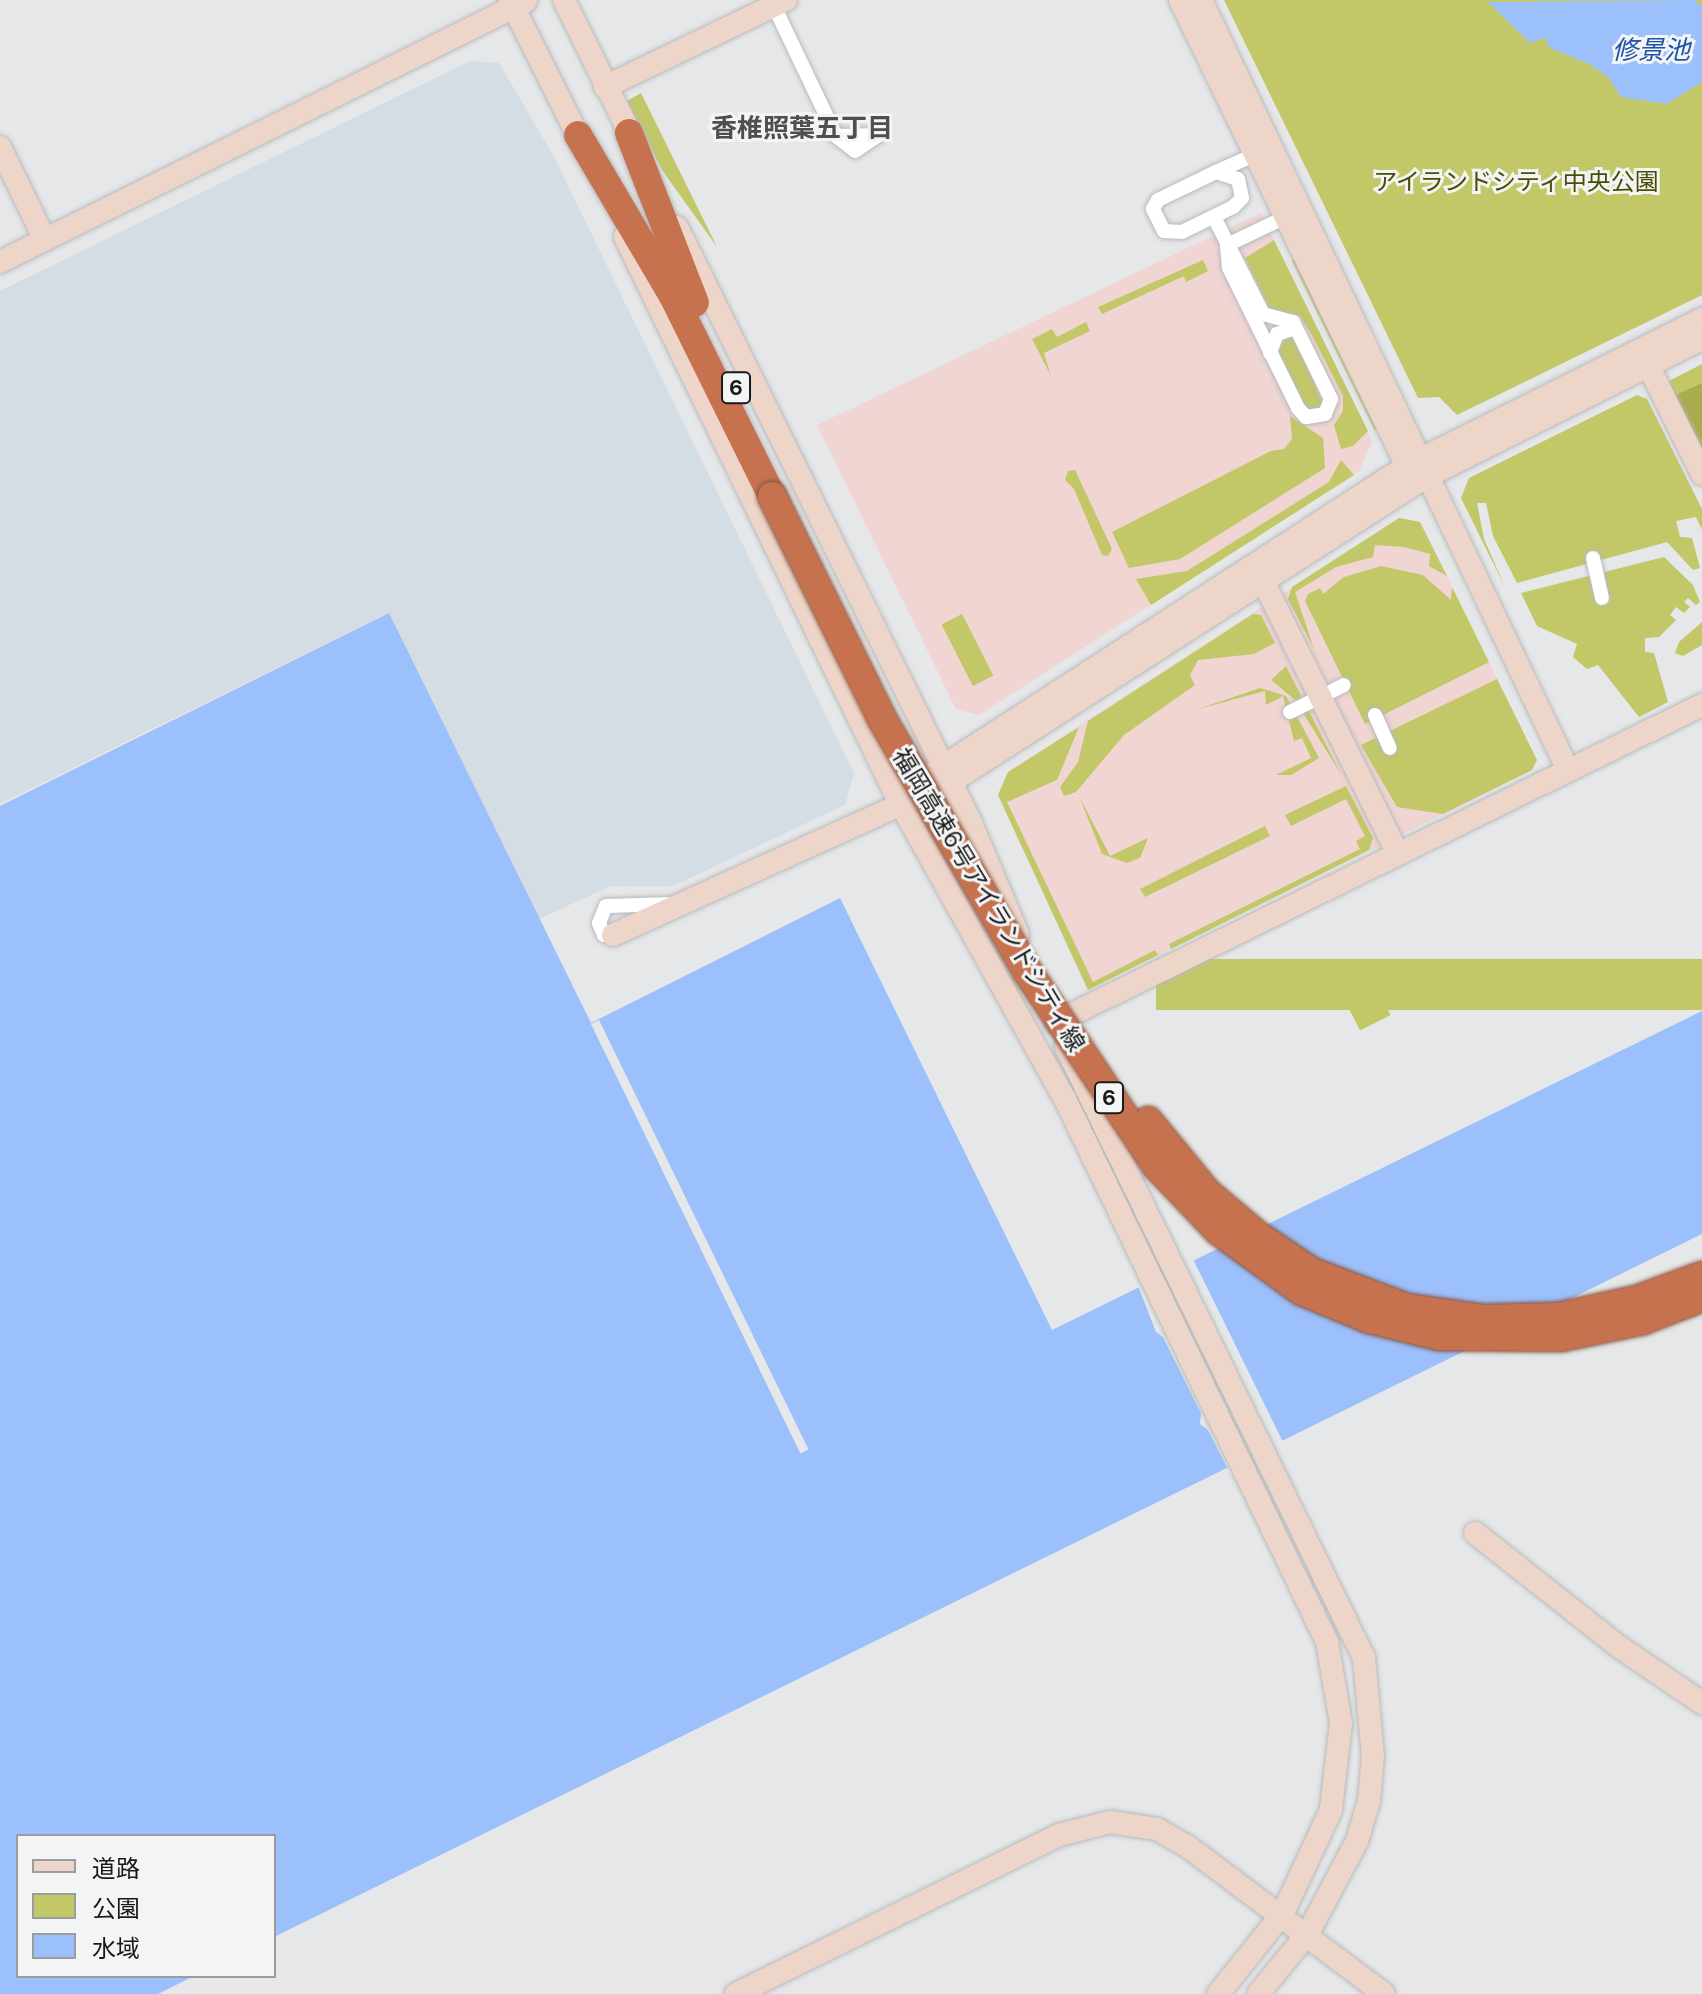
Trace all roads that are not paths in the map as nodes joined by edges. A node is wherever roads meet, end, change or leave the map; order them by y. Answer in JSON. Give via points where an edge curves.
{"nodes":[{"id":1,"x":564,"y":0,"type":"edge"},
{"id":2,"x":1180,"y":0,"type":"edge"},
{"id":3,"x":1201,"y":0,"type":"edge"},
{"id":4,"x":517,"y":2,"type":"edge"},
{"id":5,"x":780,"y":3,"type":"edge"},
{"id":6,"x":605,"y":87,"type":"junction"},
{"id":7,"x":629,"y":133,"type":"junction"},
{"id":8,"x":578,"y":135,"type":"junction"},
{"id":9,"x":836,"y":136,"type":"dead end"},
{"id":10,"x":0,"y":147,"type":"edge"},
{"id":11,"x":1254,"y":155,"type":"junction"},
{"id":12,"x":1216,"y":172,"type":"junction"},
{"id":13,"x":1295,"y":213,"type":"junction"},
{"id":14,"x":1214,"y":217,"type":"junction"},
{"id":15,"x":45,"y":240,"type":"junction"},
{"id":16,"x":1227,"y":245,"type":"junction"},
{"id":17,"x":0,"y":262,"type":"edge"},
{"id":18,"x":680,"y":291,"type":"junction"},
{"id":19,"x":1702,"y":319,"type":"edge"},
{"id":20,"x":1295,"y":328,"type":"junction"},
{"id":21,"x":1702,"y":339,"type":"edge"},
{"id":22,"x":1270,"y":354,"type":"junction"},
{"id":23,"x":1648,"y":365,"type":"junction"},
{"id":24,"x":1418,"y":467,"type":"junction"},
{"id":25,"x":1702,"y":474,"type":"edge"},
{"id":26,"x":779,"y":493,"type":"junction"},
{"id":27,"x":1593,"y":558,"type":"dead end"},
{"id":28,"x":1263,"y":581,"type":"junction"},
{"id":29,"x":1602,"y":598,"type":"dead end"},
{"id":30,"x":1344,"y":685,"type":"dead end"},
{"id":31,"x":1702,"y":705,"type":"edge"},
{"id":32,"x":1290,"y":712,"type":"dead end"},
{"id":33,"x":1375,"y":715,"type":"dead end"},
{"id":34,"x":1390,"y":748,"type":"dead end"},
{"id":35,"x":1568,"y":770,"type":"junction"},
{"id":36,"x":947,"y":773,"type":"junction"},
{"id":37,"x":900,"y":803,"type":"junction"},
{"id":38,"x":1398,"y":854,"type":"junction"},
{"id":39,"x":613,"y":935,"type":"dead end"},
{"id":40,"x":1056,"y":1022,"type":"junction"},
{"id":41,"x":1702,"y":1276,"type":"edge"},
{"id":42,"x":1702,"y":1297,"type":"edge"},
{"id":43,"x":1475,"y":1533,"type":"dead end"},
{"id":44,"x":1702,"y":1703,"type":"edge"},
{"id":45,"x":1283,"y":1913,"type":"junction"},
{"id":46,"x":1308,"y":1933,"type":"junction"},
{"id":47,"x":743,"y":1992,"type":"edge"},
{"id":48,"x":1218,"y":1994,"type":"edge"},
{"id":49,"x":1258,"y":1994,"type":"edge"},
{"id":50,"x":1384,"y":1994,"type":"edge"}],
"edges":[{"from":1,"to":6,"type":"street"},
{"from":2,"to":11,"type":"street"},
{"from":3,"to":13,"type":"street"},
{"from":4,"to":8,"type":"street"},
{"from":4,"to":15,"type":"street"},
{"from":5,"to":6,"type":"street"},
{"from":5,"to":9,"type":"street"},
{"from":6,"to":7,"type":"street"},
{"from":7,"to":18,"type":"highway"},
{"from":7,"to":36,"type":"street"},
{"from":8,"to":18,"type":"highway"},
{"from":8,"to":37,"type":"street"},
{"from":10,"to":15,"type":"street"},
{"from":11,"to":12,"type":"street"},
{"from":11,"to":13,"type":"street"},
{"from":12,"to":14,"type":"street","via":[[1229,173],[1243,187],[1233,207]]},
{"from":12,"to":14,"type":"street","via":[[1158,200],[1153,209],[1157,224],[1173,233]]},
{"from":13,"to":16,"type":"street"},
{"from":13,"to":24,"type":"street"},
{"from":14,"to":16,"type":"street"},
{"from":15,"to":17,"type":"street"},
{"from":16,"to":20,"type":"street","via":[[1263,314],[1293,322]]},
{"from":16,"to":22,"type":"street","via":[[1229,268]]},
{"from":18,"to":26,"type":"highway","name":"福岡高速6号アイランドシティ線","number":"6"},
{"from":19,"to":24,"type":"street"},
{"from":20,"to":22,"type":"street","via":[[1277,334]]},
{"from":20,"to":22,"type":"street","via":[[1331,399],[1325,414],[1306,417]]},
{"from":21,"to":23,"type":"street"},
{"from":23,"to":24,"type":"street"},
{"from":23,"to":25,"type":"street"},
{"from":24,"to":28,"type":"street"},
{"from":24,"to":35,"type":"street"},
{"from":24,"to":36,"type":"street"},
{"from":26,"to":41,"type":"highway","name":"福岡高速6号アイランドシティ線","number":"6","bridge":true,"via":[[1042,962],[1139,1109],[1191,1175],[1232,1215],[1312,1272],[1378,1299],[1444,1315],[1559,1317],[1637,1300]]},
{"from":26,"to":42,"type":"highway","name":"福岡高速6号アイランドシティ線","number":"6","bridge":true,"via":[[881,717],[1027,971],[1157,1166],[1219,1231],[1302,1291],[1370,1319],[1439,1336],[1520,1341],[1561,1337],[1643,1320]]},
{"from":27,"to":29,"type":"street"},
{"from":28,"to":36,"type":"street"},
{"from":28,"to":38,"type":"street"},
{"from":30,"to":32,"type":"street"},
{"from":31,"to":35,"type":"street"},
{"from":33,"to":34,"type":"street"},
{"from":35,"to":38,"type":"street"},
{"from":36,"to":37,"type":"street"},
{"from":36,"to":40,"type":"street"},
{"from":37,"to":39,"type":"street"},
{"from":37,"to":45,"type":"street","via":[[1083,1138],[1303,1586],[1334,1665],[1340,1754],[1331,1810]]},
{"from":38,"to":40,"type":"street"},
{"from":40,"to":46,"type":"street","via":[[1364,1658],[1373,1756],[1357,1841]]},
{"from":43,"to":44,"type":"street","via":[[1629,1655]]},
{"from":45,"to":46,"type":"street"},
{"from":45,"to":47,"type":"street","via":[[1169,1834],[1125,1822],[1098,1823],[1049,1840]]},
{"from":45,"to":48,"type":"street"},
{"from":46,"to":49,"type":"street"},
{"from":46,"to":50,"type":"street"}]}
